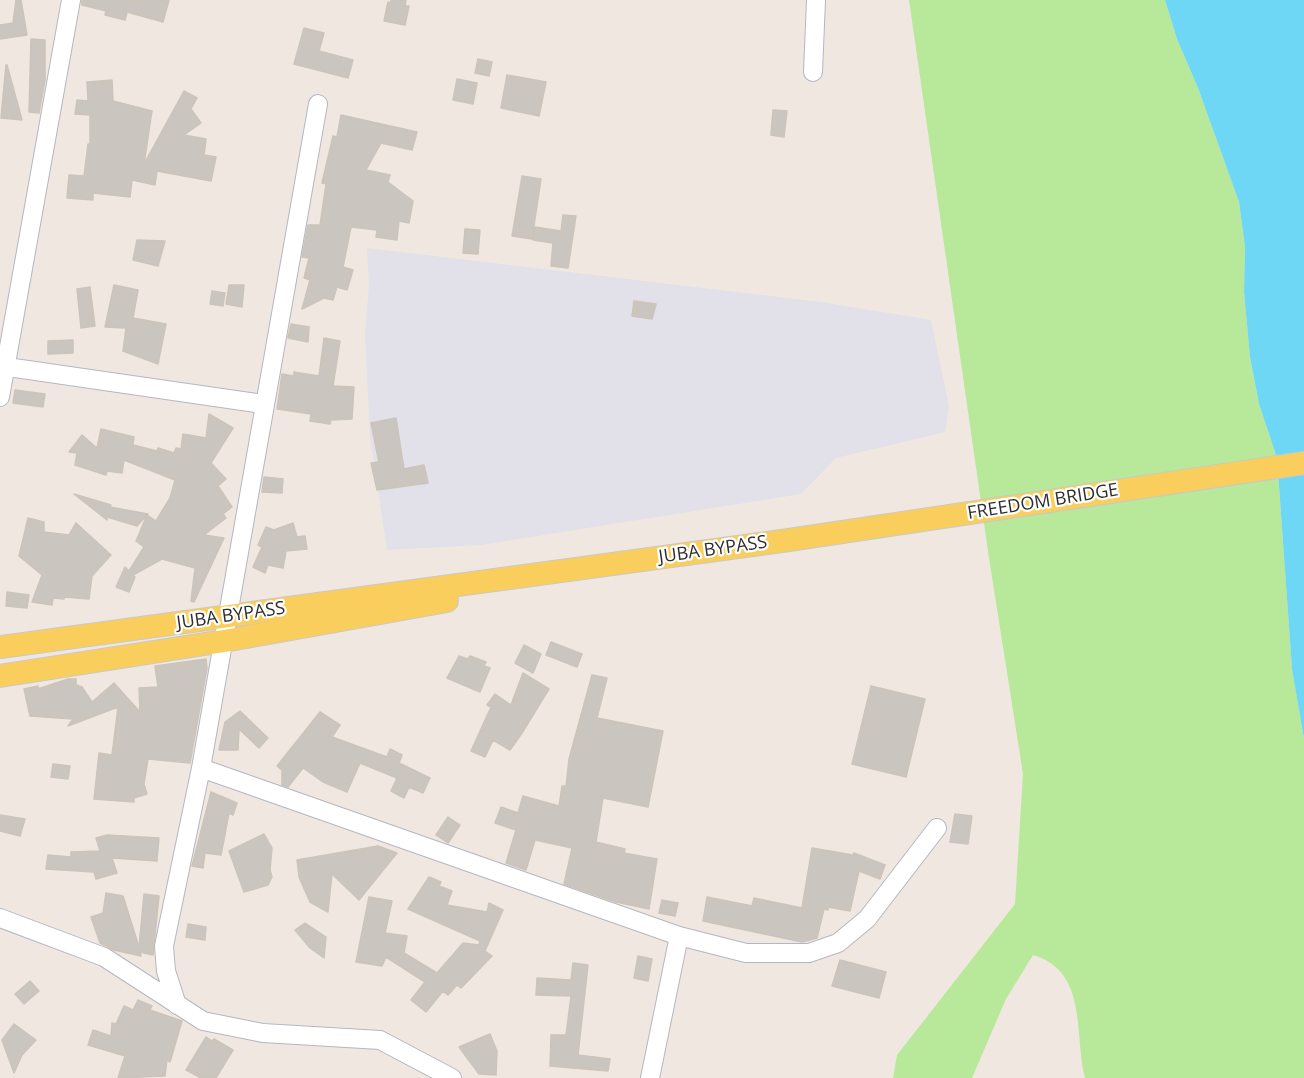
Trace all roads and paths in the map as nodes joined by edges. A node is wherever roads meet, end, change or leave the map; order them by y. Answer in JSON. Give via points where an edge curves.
{"nodes":[{"id":1,"x":71,"y":0,"type":"edge"},
{"id":2,"x":816,"y":0,"type":"edge"},
{"id":3,"x":813,"y":72,"type":"dead end"},
{"id":4,"x":318,"y":104,"type":"dead end"},
{"id":5,"x":4,"y":367,"type":"edge"},
{"id":6,"x":0,"y":397,"type":"edge"},
{"id":7,"x":263,"y":404,"type":"junction"},
{"id":8,"x":1304,"y":463,"type":"edge"},
{"id":9,"x":782,"y":541,"type":"junction"},
{"id":10,"x":227,"y":616,"type":"junction"},
{"id":11,"x":224,"y":641,"type":"junction"},
{"id":12,"x":0,"y":647,"type":"edge"},
{"id":13,"x":0,"y":676,"type":"edge"},
{"id":14,"x":201,"y":768,"type":"junction"},
{"id":15,"x":937,"y":828,"type":"dead end"},
{"id":16,"x":0,"y":918,"type":"edge"},
{"id":17,"x":679,"y":936,"type":"junction"},
{"id":18,"x":177,"y":1005,"type":"junction"},
{"id":19,"x":452,"y":1078,"type":"edge"},
{"id":20,"x":650,"y":1078,"type":"edge"}],
"edges":[{"from":1,"to":5,"type":"street"},
{"from":2,"to":3,"type":"street"},
{"from":4,"to":7,"type":"street"},
{"from":5,"to":6,"type":"street"},
{"from":5,"to":7,"type":"street"},
{"from":7,"to":10,"type":"street"},
{"from":8,"to":9,"type":"main road","name":"FREEDOM BRIDGE"},
{"from":9,"to":10,"type":"main road","name":"JUBA BYPASS"},
{"from":9,"to":11,"type":"main road","name":"JUBA BYPASS"},
{"from":10,"to":11,"type":"street"},
{"from":10,"to":12,"type":"main road","name":"JUBA BYPASS"},
{"from":11,"to":13,"type":"main road","name":"JUBA BYPASS"},
{"from":11,"to":14,"type":"street"},
{"from":14,"to":17,"type":"street"},
{"from":14,"to":18,"type":"street","via":[[164,946],[166,971]]},
{"from":15,"to":17,"type":"street","via":[[867,919],[838,943],[809,953],[746,953]]},
{"from":16,"to":18,"type":"street","via":[[105,957]]},
{"from":17,"to":20,"type":"street"},
{"from":18,"to":19,"type":"street","via":[[203,1021],[263,1033],[380,1040]]}]}
